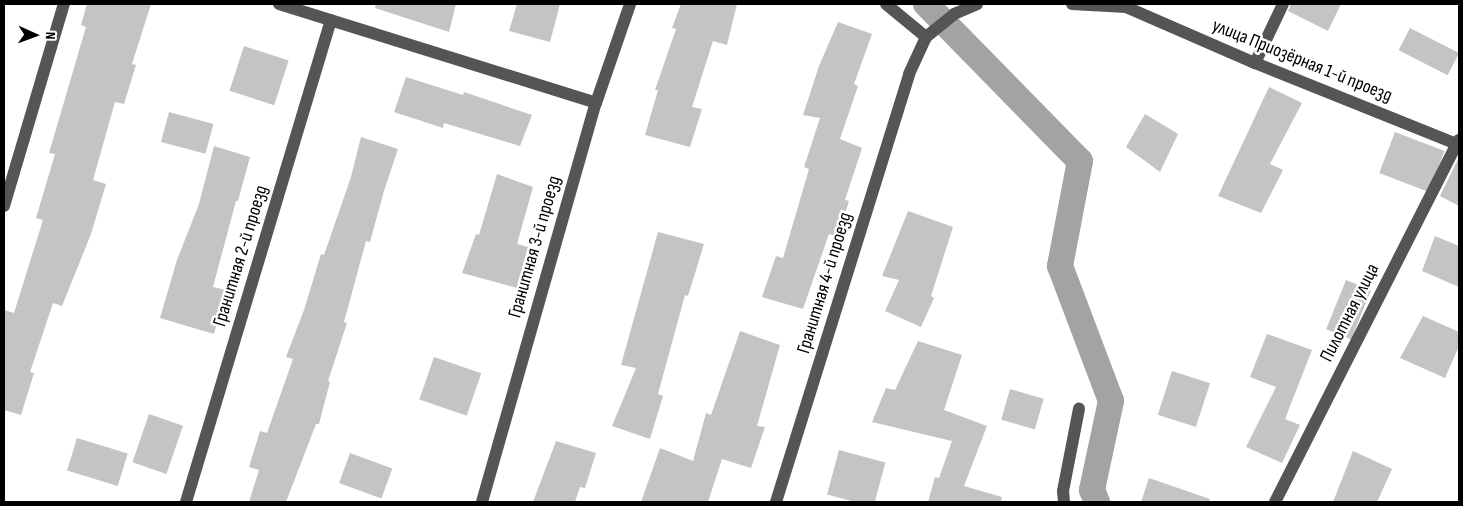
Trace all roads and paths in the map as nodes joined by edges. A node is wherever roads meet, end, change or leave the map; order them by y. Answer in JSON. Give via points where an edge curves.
{"nodes":[{"id":1,"x":64,"y":4,"type":"edge"},
{"id":2,"x":280,"y":4,"type":"edge"},
{"id":3,"x":630,"y":4,"type":"edge"},
{"id":4,"x":886,"y":4,"type":"edge"},
{"id":5,"x":977,"y":4,"type":"edge"},
{"id":6,"x":1072,"y":4,"type":"edge"},
{"id":7,"x":1283,"y":4,"type":"edge"},
{"id":8,"x":1127,"y":5,"type":"edge"},
{"id":9,"x":959,"y":9,"type":"edge"},
{"id":10,"x":331,"y":20,"type":"junction"},
{"id":11,"x":927,"y":36,"type":"junction"},
{"id":12,"x":1255,"y":63,"type":"junction"},
{"id":13,"x":596,"y":103,"type":"junction"},
{"id":14,"x":1459,"y":143,"type":"edge"},
{"id":15,"x":4,"y":206,"type":"edge"},
{"id":16,"x":1080,"y":409,"type":"dead end"},
{"id":17,"x":186,"y":502,"type":"edge"},
{"id":18,"x":482,"y":502,"type":"edge"},
{"id":19,"x":776,"y":502,"type":"edge"},
{"id":20,"x":1064,"y":502,"type":"edge"},
{"id":21,"x":1275,"y":502,"type":"edge"}],
"edges":[{"from":1,"to":15,"type":"street"},
{"from":2,"to":10,"type":"street"},
{"from":3,"to":13,"type":"street","name":"Гранитная 3-й проезд"},
{"from":4,"to":11,"type":"street"},
{"from":5,"to":9,"type":"street"},
{"from":6,"to":8,"type":"street","name":"улица Приозёрная 1-й проезд"},
{"from":7,"to":12,"type":"street"},
{"from":8,"to":12,"type":"street","name":"улица Приозёрная 1-й проезд"},
{"from":9,"to":11,"type":"street"},
{"from":10,"to":13,"type":"street"},
{"from":10,"to":17,"type":"street","name":"Гранитная 2-й проезд"},
{"from":11,"to":19,"type":"street","name":"Гранитная 4-й проезд","via":[[909,74]]},
{"from":12,"to":14,"type":"street","name":"улица Приозёрная 1-й проезд"},
{"from":13,"to":18,"type":"street","name":"Гранитная 3-й проезд"},
{"from":14,"to":21,"type":"street","name":"Пилотная улица"},
{"from":16,"to":20,"type":"street","via":[[1063,491]]}]}
